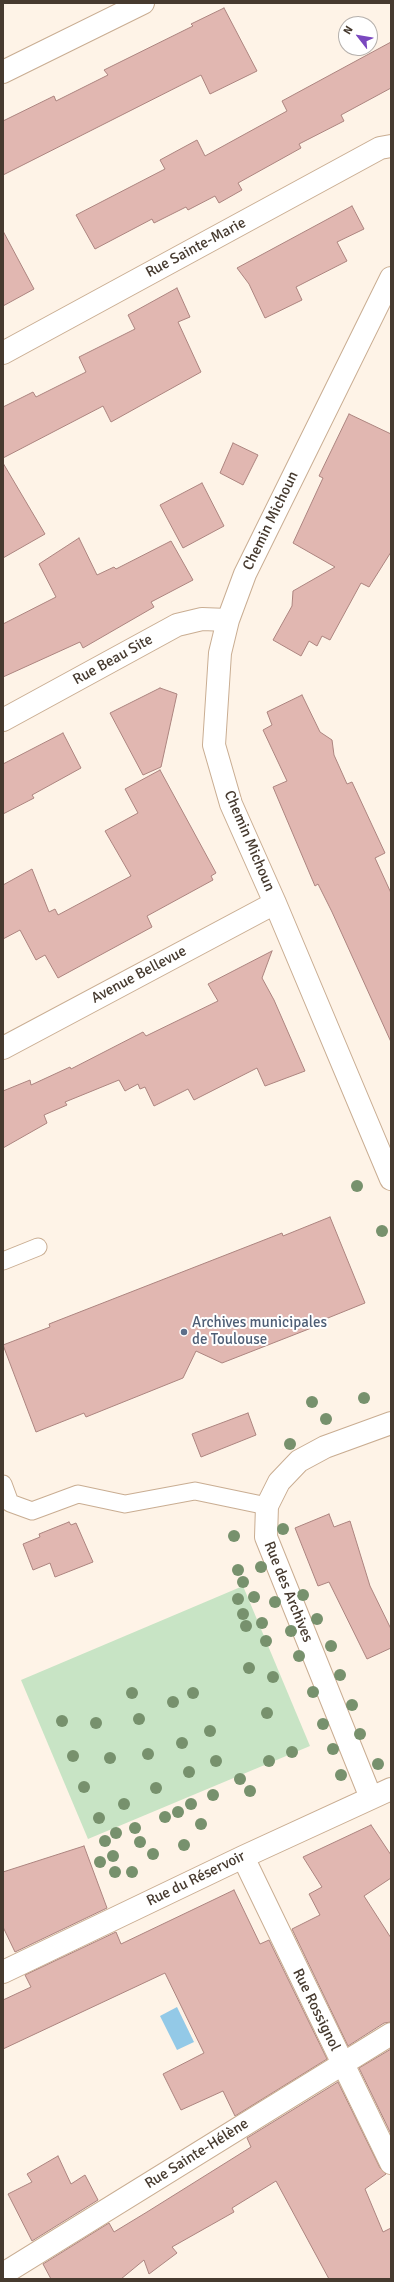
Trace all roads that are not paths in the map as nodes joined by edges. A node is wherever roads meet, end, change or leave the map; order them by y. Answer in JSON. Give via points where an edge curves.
{"nodes":[{"id":1,"x":143,"y":3,"type":"edge"},
{"id":2,"x":3,"y":72,"type":"edge"},
{"id":3,"x":391,"y":146,"type":"edge"},
{"id":4,"x":391,"y":278,"type":"edge"},
{"id":5,"x":3,"y":353,"type":"edge"},
{"id":6,"x":228,"y":620,"type":"junction"},
{"id":7,"x":3,"y":720,"type":"edge"},
{"id":8,"x":275,"y":903,"type":"junction"},
{"id":9,"x":3,"y":1048,"type":"edge"},
{"id":10,"x":391,"y":1179,"type":"edge"},
{"id":11,"x":38,"y":1247,"type":"dead end"},
{"id":12,"x":3,"y":1261,"type":"edge"},
{"id":13,"x":391,"y":1423,"type":"edge"},
{"id":14,"x":3,"y":1484,"type":"edge"},
{"id":15,"x":267,"y":1506,"type":"junction"},
{"id":16,"x":391,"y":1789,"type":"edge"},
{"id":17,"x":371,"y":1798,"type":"junction"},
{"id":18,"x":243,"y":1857,"type":"junction"},
{"id":19,"x":3,"y":1972,"type":"edge"},
{"id":20,"x":391,"y":2034,"type":"edge"},
{"id":21,"x":342,"y":2065,"type":"junction"},
{"id":22,"x":391,"y":2163,"type":"edge"},
{"id":23,"x":3,"y":2274,"type":"edge"}],
"edges":[{"from":1,"to":2,"type":"street"},
{"from":3,"to":5,"type":"street","name":"Rue Sainte-Marie","via":[[380,148]]},
{"from":4,"to":6,"type":"street","name":"Chemin Michoun","via":[[245,574]]},
{"from":6,"to":7,"type":"street","name":"Rue Beau Site","via":[[202,619],[177,625]]},
{"from":6,"to":8,"type":"street","name":"Chemin Michoun","via":[[220,653],[214,745],[231,804]]},
{"from":8,"to":9,"type":"street","name":"Avenue Bellevue"},
{"from":8,"to":10,"type":"street","name":"Chemin Michoun"},
{"from":11,"to":12,"type":"lane"},
{"from":13,"to":15,"type":"street","name":"Rue des Archives","via":[[325,1447],[299,1462],[280,1482]]},
{"from":14,"to":15,"type":"lane","via":[[10,1503],[32,1511],[78,1494],[125,1504],[195,1491]]},
{"from":15,"to":17,"type":"street","name":"Rue des Archives","via":[[266,1537]]},
{"from":16,"to":17,"type":"street","name":"Rue du Réservoir"},
{"from":17,"to":18,"type":"street","name":"Rue du Réservoir"},
{"from":18,"to":19,"type":"street","name":"Rue du Réservoir"},
{"from":18,"to":21,"type":"street","name":"Rue Rossignol"},
{"from":20,"to":21,"type":"street","name":"Rue Sainte-Hélène"},
{"from":21,"to":22,"type":"street","name":"Rue Rossignol"},
{"from":21,"to":23,"type":"street","name":"Rue Sainte-Hélène"}]}
